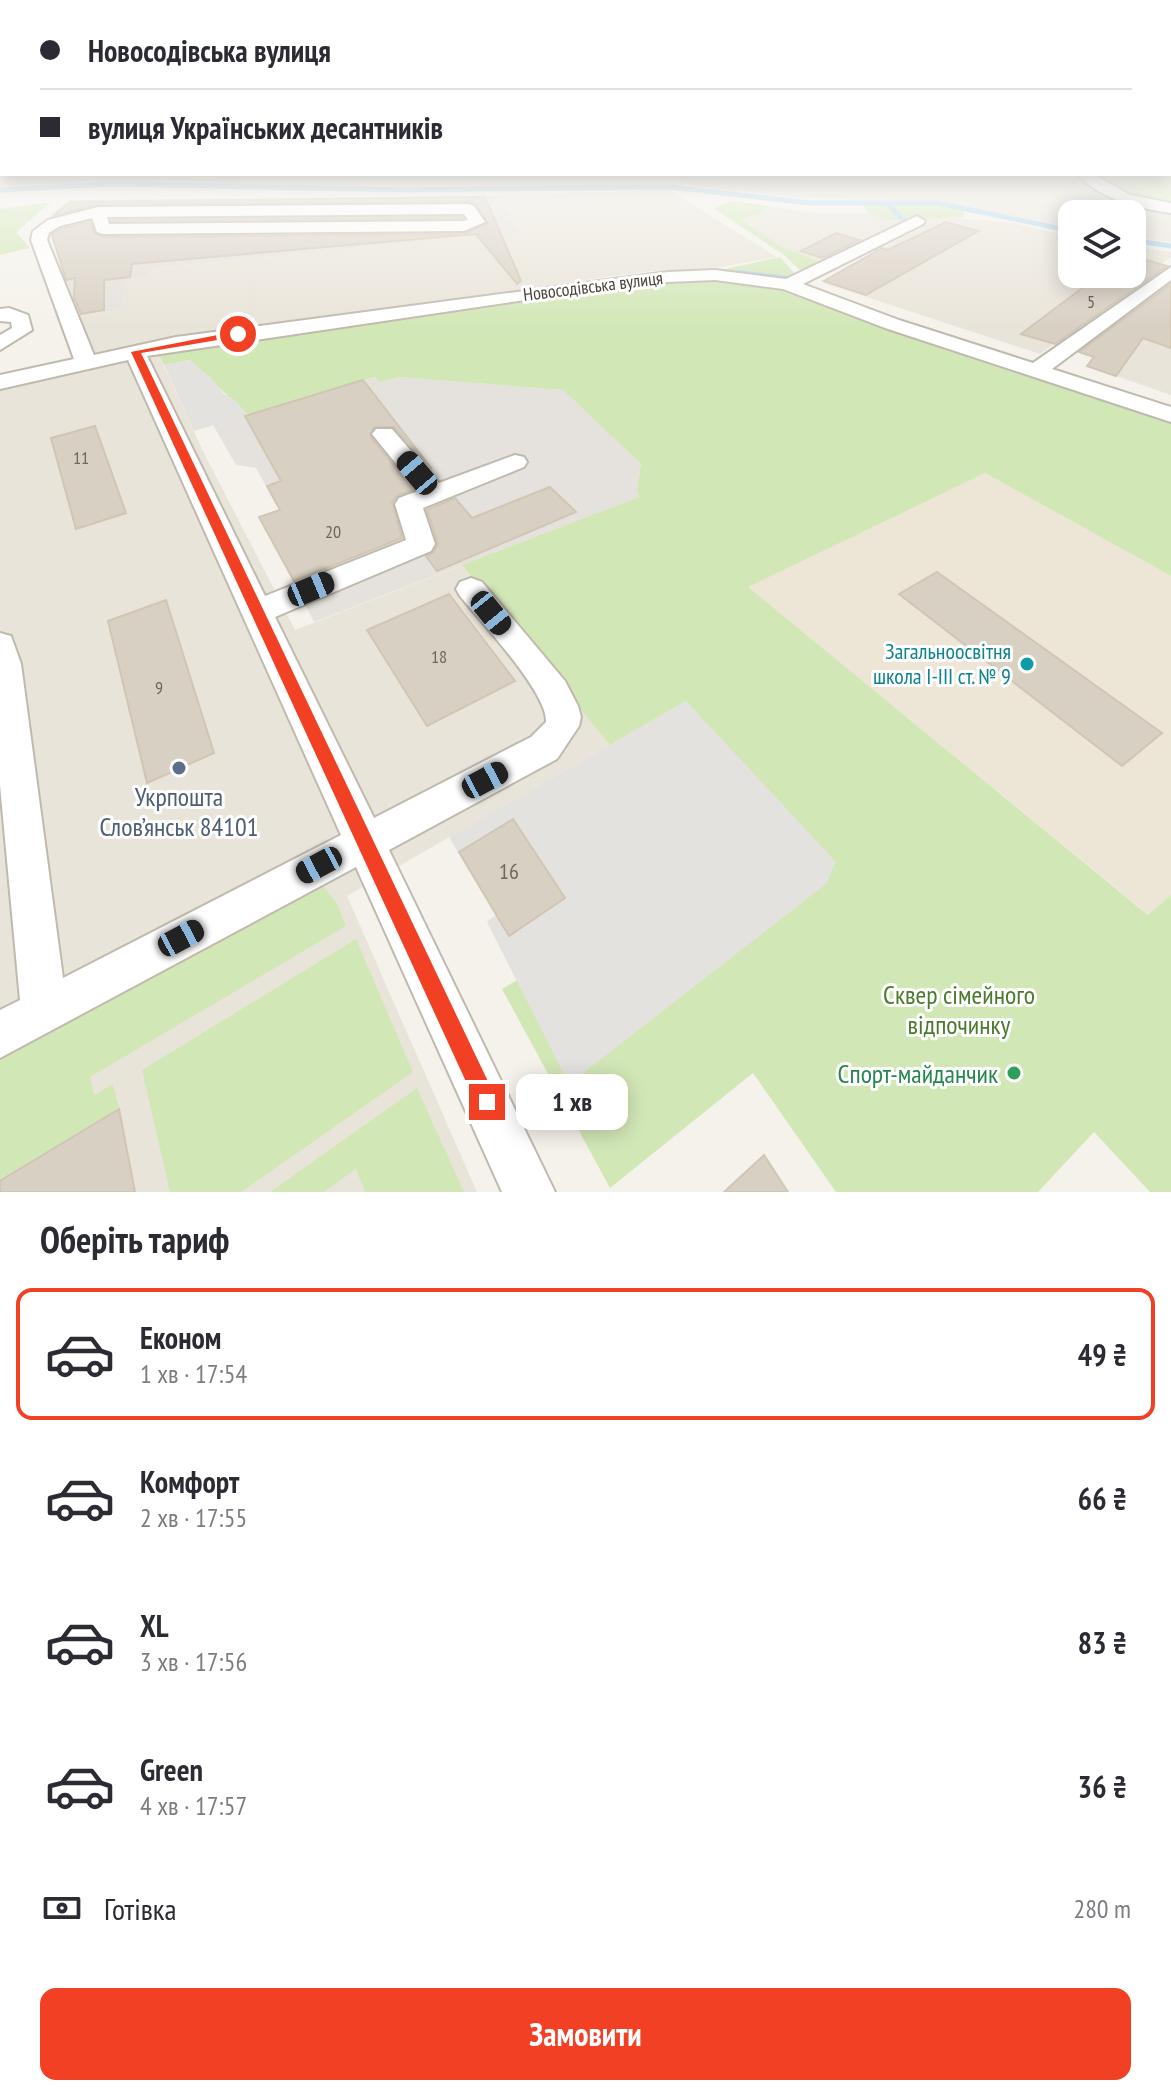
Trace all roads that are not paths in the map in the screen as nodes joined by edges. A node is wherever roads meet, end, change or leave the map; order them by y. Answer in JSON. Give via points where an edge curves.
{"nodes":[{"id":1,"x":82,"y":217,"type":"edge"},
{"id":2,"x":99,"y":217,"type":"edge"},
{"id":3,"x":474,"y":217,"type":"edge"},
{"id":4,"x":917,"y":221,"type":"dead end"},
{"id":5,"x":1171,"y":272,"type":"edge"},
{"id":6,"x":795,"y":282,"type":"junction"},
{"id":7,"x":0,"y":315,"type":"edge"},
{"id":8,"x":0,"y":344,"type":"edge"},
{"id":9,"x":135,"y":352,"type":"junction"},
{"id":10,"x":86,"y":362,"type":"junction"},
{"id":11,"x":1035,"y":372,"type":"junction"},
{"id":12,"x":0,"y":382,"type":"edge"},
{"id":13,"x":1171,"y":415,"type":"edge"},
{"id":14,"x":384,"y":434,"type":"dead end"},
{"id":15,"x":515,"y":462,"type":"dead end"},
{"id":16,"x":434,"y":493,"type":"junction"},
{"id":17,"x":471,"y":589,"type":"dead end"},
{"id":18,"x":256,"y":612,"type":"junction"},
{"id":19,"x":0,"y":645,"type":"edge"},
{"id":20,"x":367,"y":841,"type":"junction"},
{"id":21,"x":44,"y":1011,"type":"junction"},
{"id":22,"x":0,"y":1035,"type":"edge"},
{"id":23,"x":529,"y":1192,"type":"edge"}],
"edges":[{"from":1,"to":10,"type":"street","via":[[46,227],[39,240]]},
{"from":2,"to":3,"type":"street","via":[[103,229],[464,226],[477,222]]},
{"from":4,"to":6,"type":"street"},
{"from":5,"to":11,"type":"street"},
{"from":6,"to":9,"type":"street","name":"Новосодівська вулиця","via":[[668,277]]},
{"from":6,"to":11,"type":"street","name":"Новосодівська вулиця","via":[[837,306]]},
{"from":7,"to":8,"type":"street","via":[[21,319],[22,330]]},
{"from":9,"to":10,"type":"street","name":"Новосодівська вулиця"},
{"from":9,"to":18,"type":"street"},
{"from":10,"to":12,"type":"street","name":"Новосодівська вулиця"},
{"from":11,"to":13,"type":"street","name":"Новосодівська вулиця"},
{"from":14,"to":16,"type":"street"},
{"from":15,"to":16,"type":"street"},
{"from":16,"to":18,"type":"street","via":[[408,504],[421,544]]},
{"from":17,"to":20,"type":"street","via":[[564,708],[559,733],[544,748]]},
{"from":18,"to":20,"type":"street"},
{"from":19,"to":21,"type":"street"},
{"from":20,"to":21,"type":"street"},
{"from":20,"to":23,"type":"street"},
{"from":21,"to":22,"type":"street"}]}
